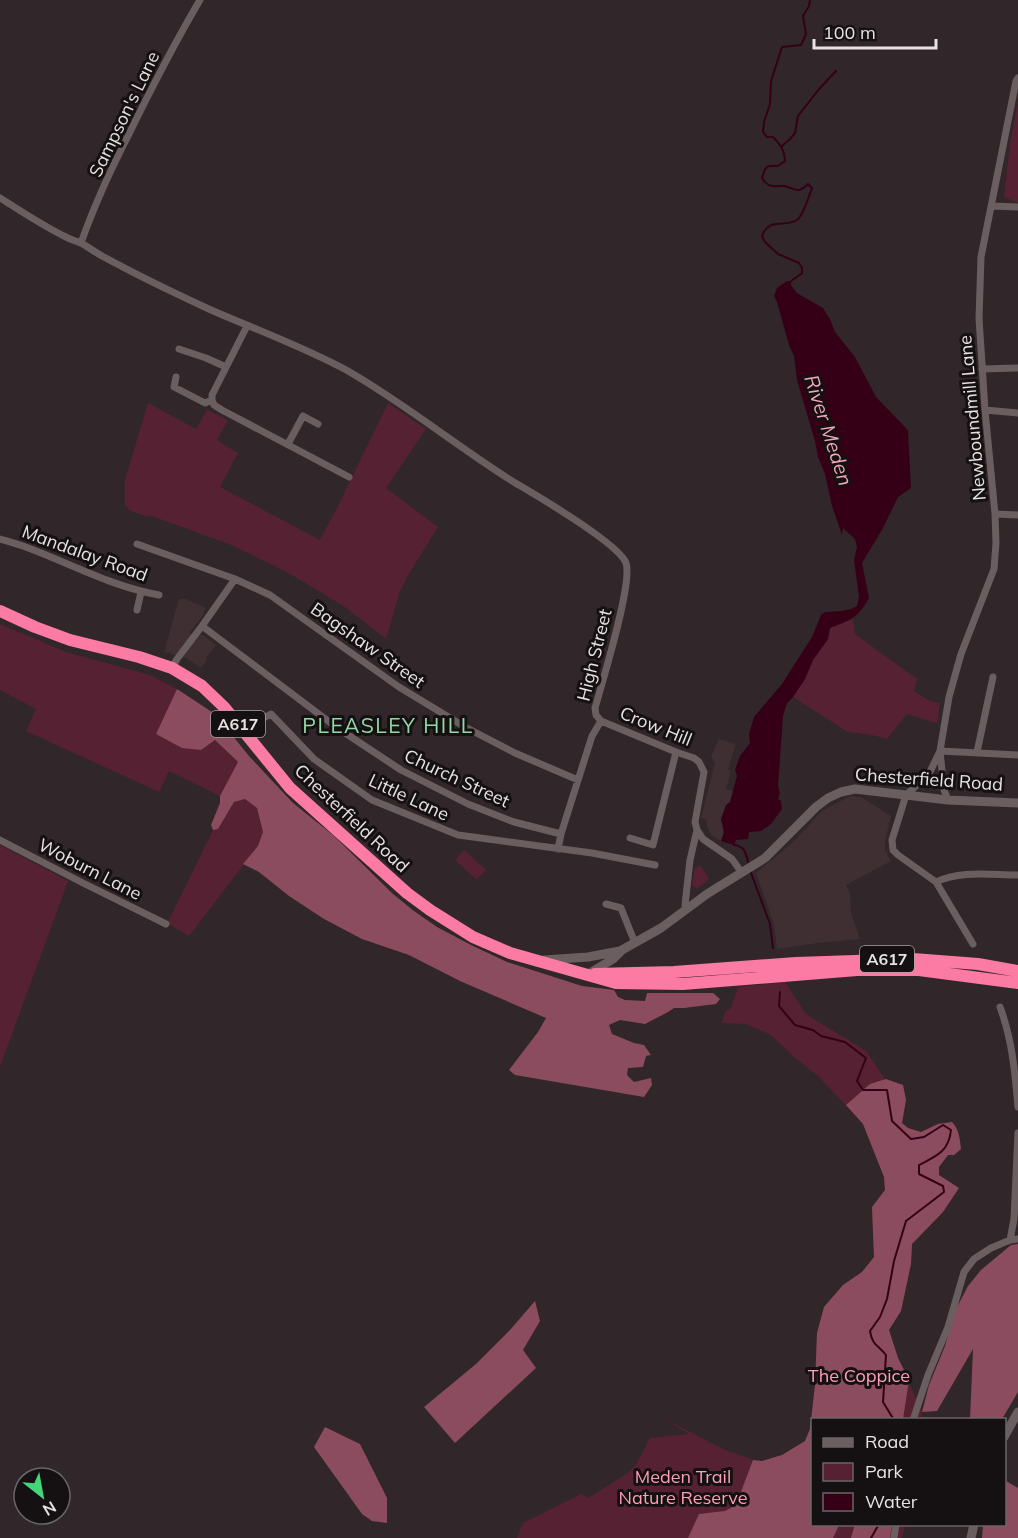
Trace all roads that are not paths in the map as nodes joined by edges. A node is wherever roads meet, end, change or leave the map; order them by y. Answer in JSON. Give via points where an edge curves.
{"nodes":[{"id":1,"x":200,"y":0,"type":"edge"},
{"id":2,"x":1018,"y":78,"type":"edge"},
{"id":3,"x":0,"y":198,"type":"edge"},
{"id":4,"x":992,"y":206,"type":"junction"},
{"id":5,"x":1018,"y":207,"type":"edge"},
{"id":6,"x":81,"y":243,"type":"junction"},
{"id":7,"x":247,"y":326,"type":"junction"},
{"id":8,"x":179,"y":349,"type":"dead end"},
{"id":9,"x":226,"y":367,"type":"junction"},
{"id":10,"x":1018,"y":368,"type":"edge"},
{"id":11,"x":982,"y":369,"type":"junction"},
{"id":12,"x":176,"y":377,"type":"dead end"},
{"id":13,"x":212,"y":400,"type":"junction"},
{"id":14,"x":985,"y":411,"type":"junction"},
{"id":15,"x":1018,"y":413,"type":"edge"},
{"id":16,"x":318,"y":424,"type":"dead end"},
{"id":17,"x":288,"y":444,"type":"junction"},
{"id":18,"x":349,"y":477,"type":"dead end"},
{"id":19,"x":995,"y":514,"type":"junction"},
{"id":20,"x":1018,"y":515,"type":"edge"},
{"id":21,"x":0,"y":539,"type":"edge"},
{"id":22,"x":137,"y":544,"type":"dead end"},
{"id":23,"x":235,"y":579,"type":"junction"},
{"id":24,"x":141,"y":592,"type":"junction"},
{"id":25,"x":159,"y":595,"type":"dead end"},
{"id":26,"x":136,"y":610,"type":"dead end"},
{"id":27,"x":0,"y":611,"type":"edge"},
{"id":28,"x":202,"y":626,"type":"junction"},
{"id":29,"x":172,"y":668,"type":"junction"},
{"id":30,"x":993,"y":677,"type":"dead end"},
{"id":31,"x":990,"y":689,"type":"junction"},
{"id":32,"x":999,"y":691,"type":"dead end"},
{"id":33,"x":601,"y":720,"type":"junction"},
{"id":34,"x":243,"y":729,"type":"junction"},
{"id":35,"x":940,"y":751,"type":"junction"},
{"id":36,"x":676,"y":752,"type":"junction"},
{"id":37,"x":977,"y":752,"type":"junction"},
{"id":38,"x":1018,"y":755,"type":"edge"},
{"id":39,"x":578,"y":780,"type":"junction"},
{"id":40,"x":906,"y":795,"type":"junction"},
{"id":41,"x":948,"y":800,"type":"junction"},
{"id":42,"x":1018,"y":803,"type":"edge"},
{"id":43,"x":697,"y":830,"type":"junction"},
{"id":44,"x":561,"y":834,"type":"junction"},
{"id":45,"x":630,"y":838,"type":"dead end"},
{"id":46,"x":0,"y":840,"type":"edge"},
{"id":47,"x":558,"y":849,"type":"junction"},
{"id":48,"x":655,"y":865,"type":"dead end"},
{"id":49,"x":743,"y":872,"type":"junction"},
{"id":50,"x":1018,"y":875,"type":"edge"},
{"id":51,"x":936,"y":882,"type":"junction"},
{"id":52,"x":606,"y":904,"type":"dead end"},
{"id":53,"x":687,"y":908,"type":"junction"},
{"id":54,"x":166,"y":924,"type":"dead end"},
{"id":55,"x":635,"y":943,"type":"junction"},
{"id":56,"x":973,"y":944,"type":"dead end"},
{"id":57,"x":622,"y":950,"type":"junction"},
{"id":58,"x":535,"y":960,"type":"junction"},
{"id":59,"x":1018,"y":970,"type":"edge"},
{"id":60,"x":588,"y":974,"type":"junction"},
{"id":61,"x":1018,"y":983,"type":"edge"},
{"id":62,"x":1000,"y":1006,"type":"dead end"},
{"id":63,"x":1018,"y":1107,"type":"edge"},
{"id":64,"x":1018,"y":1133,"type":"edge"},
{"id":65,"x":1014,"y":1239,"type":"edge"},
{"id":66,"x":1018,"y":1412,"type":"edge"},
{"id":67,"x":913,"y":1418,"type":"edge"},
{"id":68,"x":1006,"y":1435,"type":"edge"}],
"edges":[{"from":1,"to":6,"type":"street","name":"Sampson's Lane","via":[[148,95]]},
{"from":2,"to":4,"type":"street","name":"Newboundmill Lane"},
{"from":3,"to":6,"type":"street"},
{"from":4,"to":5,"type":"street"},
{"from":4,"to":11,"type":"street","name":"Newboundmill Lane","via":[[981,257]]},
{"from":6,"to":7,"type":"street"},
{"from":7,"to":9,"type":"street"},
{"from":7,"to":33,"type":"street","name":"High Street","via":[[314,354],[393,399],[618,552],[627,567],[622,605],[595,708]]},
{"from":8,"to":9,"type":"street"},
{"from":9,"to":13,"type":"street"},
{"from":10,"to":11,"type":"street"},
{"from":11,"to":14,"type":"street","name":"Newboundmill Lane"},
{"from":12,"to":13,"type":"street","via":[[174,387],[205,403]]},
{"from":13,"to":17,"type":"street","via":[[222,410]]},
{"from":14,"to":15,"type":"street"},
{"from":14,"to":19,"type":"street","name":"Newboundmill Lane"},
{"from":16,"to":17,"type":"street","via":[[303,416]]},
{"from":17,"to":18,"type":"street"},
{"from":19,"to":20,"type":"street"},
{"from":19,"to":35,"type":"street","name":"Newboundmill Lane","via":[[994,569],[961,654]]},
{"from":21,"to":24,"type":"street","name":"Mandalay Road"},
{"from":22,"to":23,"type":"street","name":"Bagshaw Street"},
{"from":23,"to":28,"type":"street"},
{"from":23,"to":39,"type":"street","name":"Bagshaw Street","via":[[270,596],[399,687],[465,727]]},
{"from":24,"to":25,"type":"street","name":"Mandalay Road"},
{"from":24,"to":26,"type":"street"},
{"from":27,"to":29,"type":"highway","name":"Chesterfield Road","number":"A617","via":[[70,640]]},
{"from":28,"to":29,"type":"street"},
{"from":28,"to":44,"type":"street","name":"Church Street","via":[[336,727],[401,770],[468,804],[514,822]]},
{"from":29,"to":34,"type":"highway","name":"Chesterfield Road","number":"A617","via":[[214,696]]},
{"from":30,"to":31,"type":"street"},
{"from":31,"to":32,"type":"street"},
{"from":31,"to":37,"type":"street"},
{"from":33,"to":36,"type":"street","name":"Crow Hill"},
{"from":33,"to":39,"type":"street","name":"High Street"},
{"from":34,"to":47,"type":"street","name":"Little Lane","via":[[271,714],[314,759],[372,800],[458,835]]},
{"from":34,"to":58,"type":"highway","name":"Chesterfield Road","number":"A617","via":[[290,789],[407,893],[473,937]]},
{"from":35,"to":37,"type":"street"},
{"from":35,"to":40,"type":"street","name":"Newboundmill Lane","via":[[929,774]]},
{"from":35,"to":41,"type":"street","name":"Newboundmill Lane"},
{"from":36,"to":43,"type":"street","name":"Crow Hill","via":[[694,758],[704,772]]},
{"from":36,"to":45,"type":"street","via":[[653,846]]},
{"from":37,"to":38,"type":"street"},
{"from":39,"to":44,"type":"street","name":"High Street"},
{"from":40,"to":41,"type":"street","name":"Chesterfield Road"},
{"from":40,"to":49,"type":"street","name":"Chesterfield Road","via":[[855,789],[840,792],[816,807],[777,847]]},
{"from":40,"to":51,"type":"street","via":[[892,840],[893,850]]},
{"from":41,"to":42,"type":"street","name":"Chesterfield Road"},
{"from":43,"to":49,"type":"street"},
{"from":43,"to":53,"type":"street","name":"Crow Hill","via":[[690,860]]},
{"from":44,"to":47,"type":"street","name":"High Street"},
{"from":46,"to":54,"type":"street","name":"Woburn Lane"},
{"from":47,"to":48,"type":"street"},
{"from":49,"to":53,"type":"street","name":"Chesterfield Road"},
{"from":50,"to":51,"type":"street","via":[[956,875]]},
{"from":51,"to":56,"type":"street"},
{"from":52,"to":55,"type":"street","via":[[621,908]]},
{"from":53,"to":55,"type":"street","name":"Chesterfield Road"},
{"from":55,"to":57,"type":"street","name":"Chesterfield Road"},
{"from":57,"to":58,"type":"street","name":"Chesterfield Road","via":[[588,957]]},
{"from":57,"to":60,"type":"street","name":"Chesterfield Road"},
{"from":58,"to":60,"type":"highway","name":"Chesterfield Road","number":"A617"},
{"from":59,"to":60,"type":"highway","number":"A617","via":[[913,959]]},
{"from":60,"to":61,"type":"highway","number":"A617","via":[[616,983],[673,984],[857,970],[918,970]]},
{"from":62,"to":63,"type":"street","via":[[1014,1059]]},
{"from":64,"to":65,"type":"street"},
{"from":65,"to":67,"type":"street","via":[[974,1259],[963,1272],[948,1327]]},
{"from":66,"to":68,"type":"street"}]}
